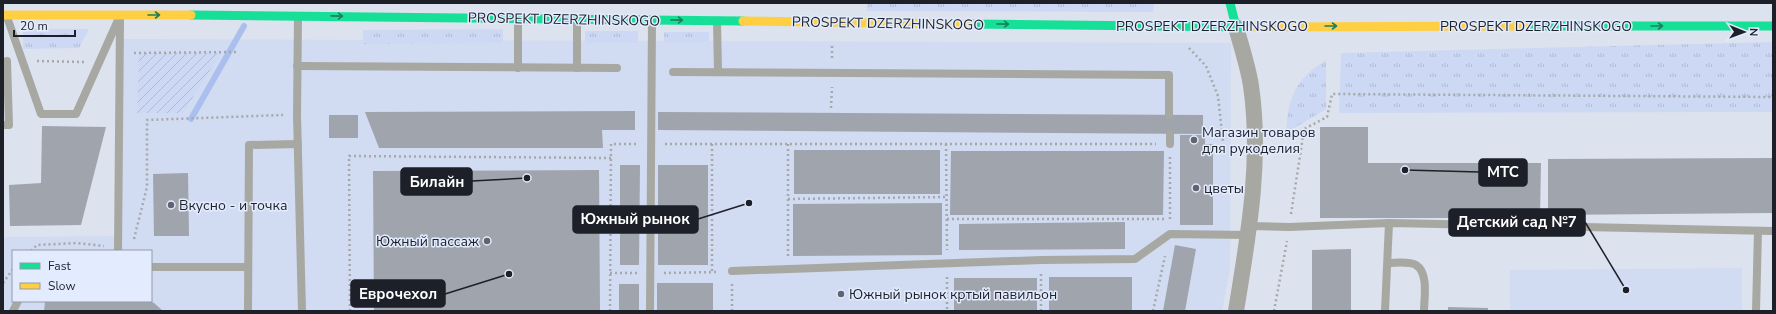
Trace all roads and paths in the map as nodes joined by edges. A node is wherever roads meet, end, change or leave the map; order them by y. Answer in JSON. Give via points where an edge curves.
{"nodes":[{"id":1,"x":1230,"y":3,"type":"edge"},
{"id":2,"x":298,"y":12,"type":"junction"},
{"id":3,"x":5,"y":15,"type":"edge"},
{"id":4,"x":120,"y":15,"type":"junction"},
{"id":5,"x":518,"y":18,"type":"junction"},
{"id":6,"x":578,"y":19,"type":"junction"},
{"id":7,"x":652,"y":20,"type":"junction"},
{"id":8,"x":717,"y":20,"type":"junction"},
{"id":9,"x":833,"y":22,"type":"junction"},
{"id":10,"x":1773,"y":26,"type":"edge"},
{"id":11,"x":1236,"y":27,"type":"junction"},
{"id":12,"x":1188,"y":46,"type":"dead end"},
{"id":13,"x":239,"y":52,"type":"dead end"},
{"id":14,"x":119,"y":53,"type":"junction"},
{"id":15,"x":8,"y":61,"type":"dead end"},
{"id":16,"x":23,"y":61,"type":"junction"},
{"id":17,"x":99,"y":62,"type":"junction"},
{"id":18,"x":297,"y":66,"type":"junction"},
{"id":19,"x":518,"y":68,"type":"junction"},
{"id":20,"x":577,"y":68,"type":"junction"},
{"id":21,"x":617,"y":68,"type":"dead end"},
{"id":22,"x":673,"y":72,"type":"dead end"},
{"id":23,"x":718,"y":72,"type":"junction"},
{"id":24,"x":832,"y":73,"type":"junction"},
{"id":25,"x":1773,"y":97,"type":"edge"},
{"id":26,"x":831,"y":108,"type":"dead end"},
{"id":27,"x":297,"y":115,"type":"junction"},
{"id":28,"x":1169,"y":115,"type":"dead end"},
{"id":29,"x":3,"y":125,"type":"edge"},
{"id":30,"x":1170,"y":134,"type":"dead end"},
{"id":31,"x":1287,"y":138,"type":"dead end"},
{"id":32,"x":1223,"y":142,"type":"dead end"},
{"id":33,"x":298,"y":144,"type":"junction"},
{"id":34,"x":651,"y":144,"type":"junction"},
{"id":35,"x":712,"y":144,"type":"junction"},
{"id":36,"x":788,"y":144,"type":"junction"},
{"id":37,"x":946,"y":144,"type":"junction"},
{"id":38,"x":1170,"y":144,"type":"junction"},
{"id":39,"x":611,"y":158,"type":"junction"},
{"id":40,"x":947,"y":197,"type":"junction"},
{"id":41,"x":788,"y":199,"type":"junction"},
{"id":42,"x":947,"y":219,"type":"junction"},
{"id":43,"x":1170,"y":219,"type":"junction"},
{"id":44,"x":1389,"y":223,"type":"junction"},
{"id":45,"x":1249,"y":230,"type":"junction"},
{"id":46,"x":1758,"y":231,"type":"junction"},
{"id":47,"x":1773,"y":231,"type":"edge"},
{"id":48,"x":1170,"y":234,"type":"junction"},
{"id":49,"x":118,"y":249,"type":"edge"},
{"id":50,"x":31,"y":250,"type":"edge"},
{"id":51,"x":1041,"y":260,"type":"junction"},
{"id":52,"x":947,"y":263,"type":"junction"},
{"id":53,"x":1388,"y":264,"type":"junction"},
{"id":54,"x":152,"y":267,"type":"edge"},
{"id":55,"x":248,"y":267,"type":"junction"},
{"id":56,"x":788,"y":268,"type":"junction"},
{"id":57,"x":12,"y":270,"type":"edge"},
{"id":58,"x":732,"y":271,"type":"junction"},
{"id":59,"x":610,"y":273,"type":"junction"},
{"id":60,"x":650,"y":273,"type":"junction"},
{"id":61,"x":712,"y":273,"type":"junction"},
{"id":62,"x":3,"y":283,"type":"edge"},
{"id":63,"x":18,"y":302,"type":"edge"},
{"id":64,"x":13,"y":311,"type":"edge"},
{"id":65,"x":248,"y":311,"type":"edge"},
{"id":66,"x":302,"y":311,"type":"edge"},
{"id":67,"x":350,"y":311,"type":"edge"},
{"id":68,"x":610,"y":311,"type":"edge"},
{"id":69,"x":650,"y":311,"type":"edge"},
{"id":70,"x":732,"y":311,"type":"edge"},
{"id":71,"x":947,"y":311,"type":"edge"},
{"id":72,"x":1041,"y":311,"type":"edge"},
{"id":73,"x":1153,"y":311,"type":"edge"},
{"id":74,"x":1236,"y":311,"type":"edge"},
{"id":75,"x":1385,"y":311,"type":"edge"},
{"id":76,"x":1424,"y":311,"type":"edge"},
{"id":77,"x":1756,"y":311,"type":"edge"}],
"edges":[{"from":1,"to":11,"type":"street"},
{"from":4,"to":2,"type":"street","name":"PROSPEKT DZERZHINSKOGO","one_way":true},
{"from":2,"to":5,"type":"street","name":"PROSPEKT DZERZHINSKOGO","one_way":true},
{"from":2,"to":18,"type":"lane"},
{"from":3,"to":4,"type":"street","name":"PROSPEKT DZERZHINSKOGO"},
{"from":3,"to":16,"type":"lane"},
{"from":4,"to":14,"type":"lane"},
{"from":4,"to":17,"type":"lane"},
{"from":5,"to":6,"type":"street","name":"PROSPEKT DZERZHINSKOGO"},
{"from":5,"to":19,"type":"lane"},
{"from":6,"to":7,"type":"street","name":"PROSPEKT DZERZHINSKOGO"},
{"from":6,"to":20,"type":"lane"},
{"from":7,"to":8,"type":"street","name":"PROSPEKT DZERZHINSKOGO","one_way":true},
{"from":7,"to":34,"type":"lane"},
{"from":8,"to":9,"type":"street","name":"PROSPEKT DZERZHINSKOGO"},
{"from":8,"to":23,"type":"lane"},
{"from":9,"to":11,"type":"street","name":"PROSPEKT DZERZHINSKOGO","one_way":true},
{"from":9,"to":24,"type":"path"},
{"from":11,"to":10,"type":"street","name":"PROSPEKT DZERZHINSKOGO","one_way":true},
{"from":11,"to":45,"type":"street","via":[[1251,85],[1255,140]]},
{"from":12,"to":32,"type":"path","via":[[1206,66],[1218,96]]},
{"from":13,"to":14,"type":"path"},
{"from":14,"to":49,"type":"lane"},
{"from":15,"to":29,"type":"lane","via":[[9,125]]},
{"from":16,"to":17,"type":"path"},
{"from":16,"to":17,"type":"lane","via":[[41,114],[76,114]]},
{"from":18,"to":19,"type":"lane"},
{"from":18,"to":27,"type":"lane"},
{"from":19,"to":20,"type":"lane"},
{"from":20,"to":21,"type":"lane"},
{"from":22,"to":23,"type":"lane"},
{"from":23,"to":24,"type":"lane"},
{"from":24,"to":26,"type":"path"},
{"from":24,"to":28,"type":"lane","via":[[1169,75]]},
{"from":25,"to":31,"type":"path","via":[[1332,94],[1327,118]]},
{"from":27,"to":33,"type":"lane"},
{"from":27,"to":49,"type":"path","via":[[146,120],[147,187],[133,242]]},
{"from":30,"to":38,"type":"lane"},
{"from":33,"to":55,"type":"lane","via":[[249,145]]},
{"from":33,"to":66,"type":"lane"},
{"from":34,"to":35,"type":"path"},
{"from":34,"to":39,"type":"path","via":[[611,144]]},
{"from":34,"to":60,"type":"lane"},
{"from":35,"to":36,"type":"path"},
{"from":35,"to":61,"type":"path"},
{"from":36,"to":37,"type":"path"},
{"from":36,"to":41,"type":"path"},
{"from":37,"to":38,"type":"path"},
{"from":37,"to":40,"type":"path"},
{"from":38,"to":43,"type":"path"},
{"from":39,"to":59,"type":"path"},
{"from":39,"to":67,"type":"path","via":[[349,156]]},
{"from":40,"to":41,"type":"path"},
{"from":40,"to":42,"type":"path"},
{"from":41,"to":56,"type":"path"},
{"from":42,"to":43,"type":"path"},
{"from":42,"to":52,"type":"path"},
{"from":43,"to":48,"type":"path"},
{"from":44,"to":45,"type":"lane"},
{"from":44,"to":46,"type":"lane"},
{"from":44,"to":53,"type":"lane"},
{"from":45,"to":48,"type":"lane"},
{"from":45,"to":74,"type":"street"},
{"from":46,"to":47,"type":"lane"},
{"from":46,"to":77,"type":"lane"},
{"from":48,"to":51,"type":"lane","via":[[1135,259]]},
{"from":48,"to":73,"type":"path"},
{"from":49,"to":50,"type":"path","via":[[76,243],[37,244]]},
{"from":51,"to":52,"type":"lane"},
{"from":51,"to":72,"type":"path"},
{"from":52,"to":56,"type":"lane"},
{"from":52,"to":71,"type":"path"},
{"from":53,"to":75,"type":"lane"},
{"from":53,"to":76,"type":"lane","via":[[1409,263],[1422,271]]},
{"from":54,"to":55,"type":"lane"},
{"from":55,"to":65,"type":"lane"},
{"from":56,"to":58,"type":"lane"},
{"from":57,"to":62,"type":"path"},
{"from":58,"to":61,"type":"path"},
{"from":58,"to":70,"type":"path"},
{"from":59,"to":60,"type":"path"},
{"from":59,"to":68,"type":"path"},
{"from":60,"to":61,"type":"path"},
{"from":60,"to":69,"type":"lane"},
{"from":63,"to":64,"type":"lane"}]}
